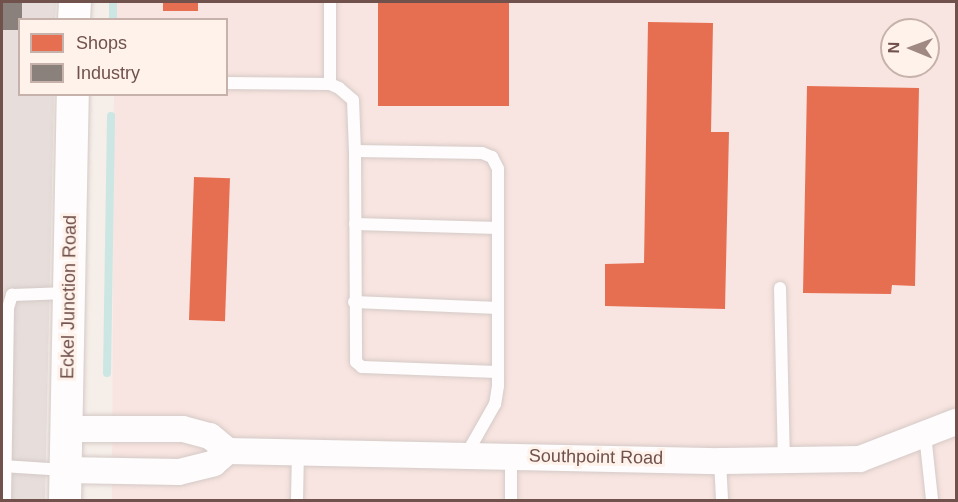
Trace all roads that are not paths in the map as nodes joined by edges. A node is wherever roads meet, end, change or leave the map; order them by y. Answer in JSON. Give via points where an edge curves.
{"nodes":[{"id":1,"x":75,"y":2,"type":"edge"},
{"id":2,"x":330,"y":2,"type":"edge"},
{"id":3,"x":74,"y":18,"type":"edge"},
{"id":4,"x":228,"y":83,"type":"edge"},
{"id":5,"x":330,"y":84,"type":"junction"},
{"id":6,"x":73,"y":96,"type":"edge"},
{"id":7,"x":356,"y":151,"type":"junction"},
{"id":8,"x":355,"y":224,"type":"junction"},
{"id":9,"x":498,"y":228,"type":"junction"},
{"id":10,"x":780,"y":288,"type":"dead end"},
{"id":11,"x":69,"y":293,"type":"junction"},
{"id":12,"x":354,"y":302,"type":"junction"},
{"id":13,"x":4,"y":308,"type":"edge"},
{"id":14,"x":498,"y":308,"type":"junction"},
{"id":15,"x":498,"y":372,"type":"junction"},
{"id":16,"x":957,"y":422,"type":"edge"},
{"id":17,"x":66,"y":429,"type":"junction"},
{"id":18,"x":925,"y":434,"type":"junction"},
{"id":19,"x":228,"y":451,"type":"junction"},
{"id":20,"x":298,"y":452,"type":"junction"},
{"id":21,"x":466,"y":455,"type":"junction"},
{"id":22,"x":511,"y":455,"type":"junction"},
{"id":23,"x":720,"y":460,"type":"junction"},
{"id":24,"x":784,"y":460,"type":"junction"},
{"id":25,"x":4,"y":467,"type":"edge"},
{"id":26,"x":65,"y":470,"type":"junction"},
{"id":27,"x":5,"y":501,"type":"edge"},
{"id":28,"x":65,"y":501,"type":"edge"},
{"id":29,"x":297,"y":501,"type":"edge"},
{"id":30,"x":511,"y":501,"type":"edge"},
{"id":31,"x":722,"y":501,"type":"edge"},
{"id":32,"x":932,"y":501,"type":"edge"}],
"edges":[{"from":1,"to":3,"type":"street"},
{"from":2,"to":5,"type":"lane"},
{"from":4,"to":5,"type":"lane"},
{"from":5,"to":7,"type":"lane","via":[[353,100]]},
{"from":6,"to":11,"type":"street","name":"Eckel Junction Road"},
{"from":7,"to":8,"type":"lane"},
{"from":7,"to":9,"type":"lane","via":[[482,153],[492,157],[498,169]]},
{"from":8,"to":9,"type":"lane"},
{"from":8,"to":12,"type":"lane"},
{"from":9,"to":14,"type":"lane"},
{"from":10,"to":24,"type":"lane"},
{"from":11,"to":13,"type":"lane","via":[[12,295]]},
{"from":11,"to":17,"type":"street","name":"Eckel Junction Road"},
{"from":12,"to":14,"type":"lane"},
{"from":12,"to":15,"type":"lane","via":[[354,351],[362,367]]},
{"from":13,"to":25,"type":"lane"},
{"from":14,"to":15,"type":"lane"},
{"from":15,"to":21,"type":"lane","via":[[495,404]]},
{"from":16,"to":18,"type":"street","name":"Southpoint Road"},
{"from":17,"to":19,"type":"street","via":[[183,429],[210,436]]},
{"from":17,"to":26,"type":"street","name":"Eckel Junction Road"},
{"from":18,"to":24,"type":"street","name":"Southpoint Road","via":[[860,459]]},
{"from":18,"to":32,"type":"lane"},
{"from":19,"to":20,"type":"street","name":"Southpoint Road"},
{"from":19,"to":26,"type":"street","via":[[214,463],[179,472]]},
{"from":20,"to":21,"type":"street","name":"Southpoint Road"},
{"from":20,"to":29,"type":"lane"},
{"from":21,"to":22,"type":"street","name":"Southpoint Road"},
{"from":22,"to":23,"type":"street","name":"Southpoint Road"},
{"from":22,"to":30,"type":"lane"},
{"from":23,"to":24,"type":"street","name":"Southpoint Road"},
{"from":23,"to":31,"type":"lane"},
{"from":25,"to":26,"type":"lane"},
{"from":25,"to":27,"type":"lane"},
{"from":26,"to":28,"type":"street","name":"Eckel Junction Road"}]}
